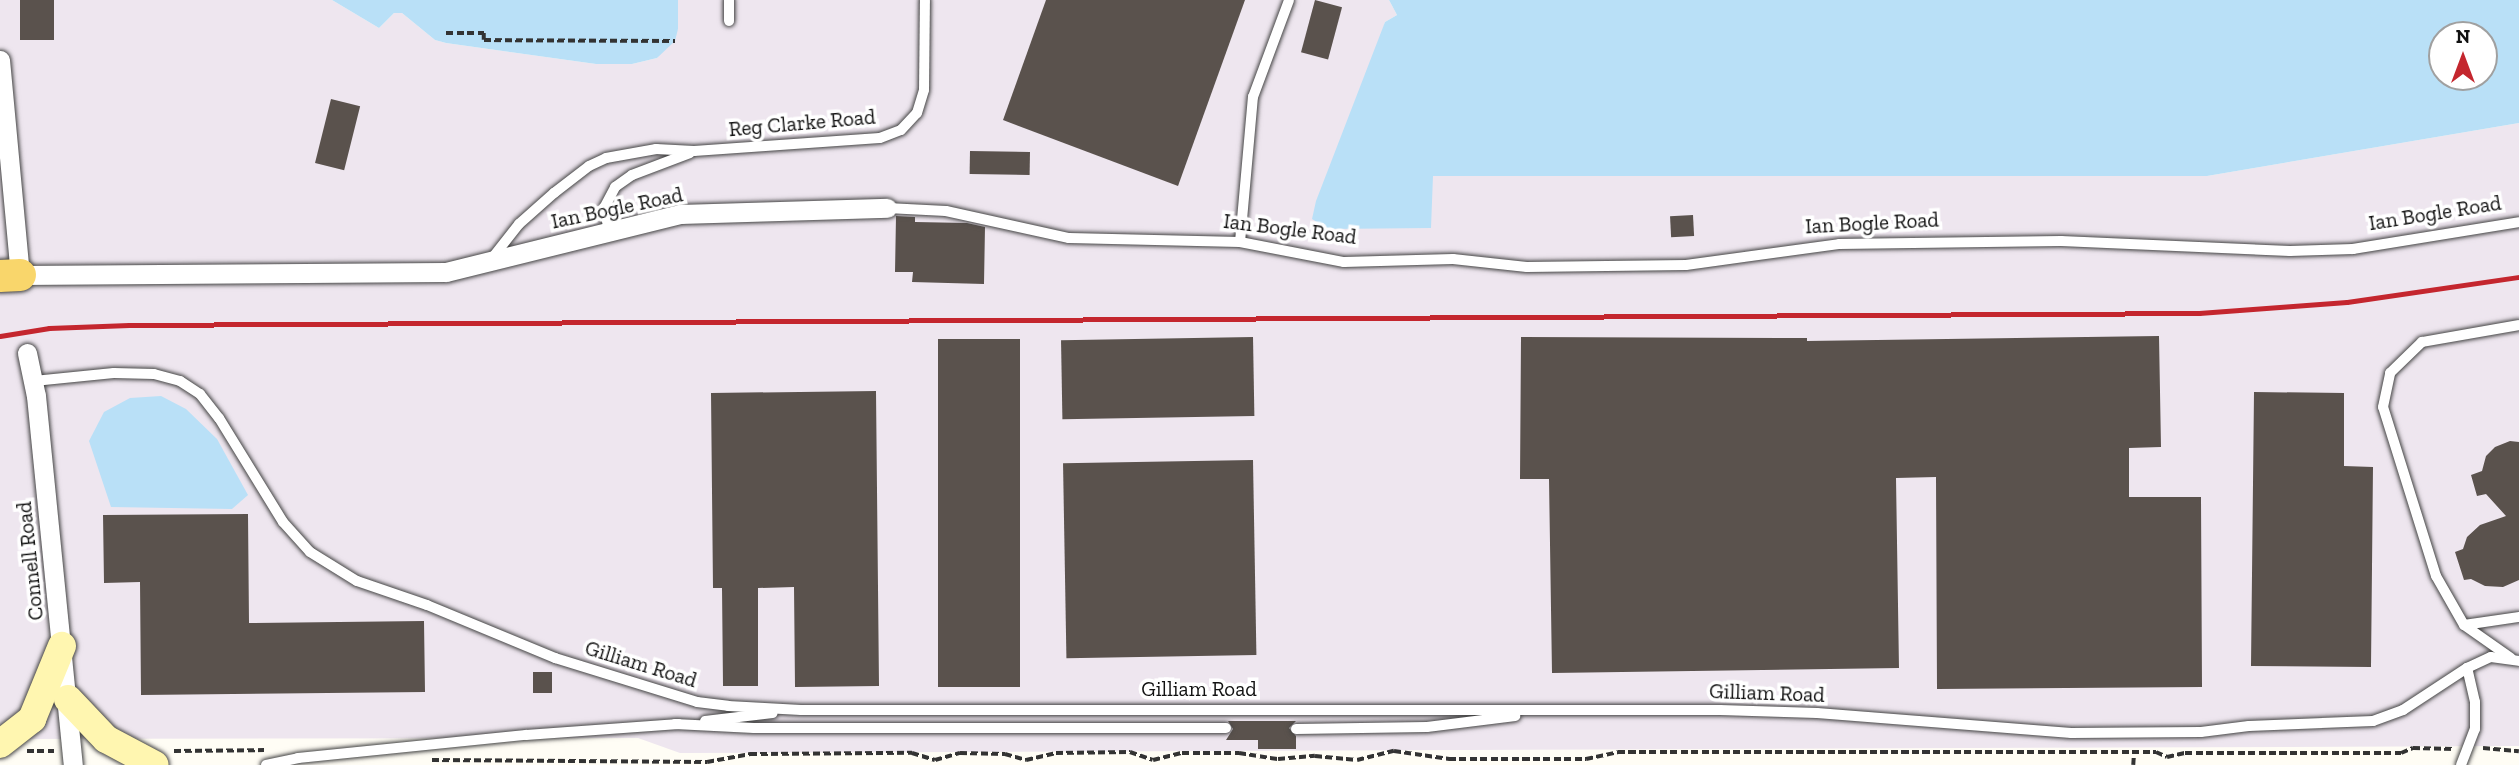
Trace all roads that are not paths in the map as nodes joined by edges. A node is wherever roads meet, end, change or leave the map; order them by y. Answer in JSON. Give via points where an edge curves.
{"nodes":[{"id":1,"x":729,"y":0,"type":"edge"},
{"id":2,"x":925,"y":0,"type":"edge"},
{"id":3,"x":1289,"y":0,"type":"edge"},
{"id":4,"x":729,"y":21,"type":"dead end"},
{"id":5,"x":0,"y":60,"type":"edge"},
{"id":6,"x":694,"y":151,"type":"junction"},
{"id":7,"x":887,"y":208,"type":"joint"},
{"id":8,"x":2519,"y":222,"type":"edge"},
{"id":9,"x":609,"y":230,"type":"junction"},
{"id":10,"x":1240,"y":242,"type":"junction"},
{"id":11,"x":490,"y":261,"type":"junction"},
{"id":12,"x":10,"y":275,"type":"edge"},
{"id":13,"x":2519,"y":325,"type":"edge"},
{"id":14,"x":27,"y":353,"type":"dead end"},
{"id":15,"x":33,"y":381,"type":"junction"},
{"id":16,"x":2519,"y":617,"type":"edge"},
{"id":17,"x":2464,"y":625,"type":"junction"},
{"id":18,"x":62,"y":646,"type":"junction"},
{"id":19,"x":2515,"y":660,"type":"edge"},
{"id":20,"x":2467,"y":668,"type":"junction"},
{"id":21,"x":68,"y":699,"type":"junction"},
{"id":22,"x":801,"y":710,"type":"junction"},
{"id":23,"x":1550,"y":711,"type":"junction"},
{"id":24,"x":675,"y":724,"type":"junction"},
{"id":25,"x":1226,"y":729,"type":"dead end"},
{"id":26,"x":1296,"y":729,"type":"dead end"},
{"id":27,"x":11,"y":746,"type":"edge"},
{"id":28,"x":163,"y":758,"type":"edge"},
{"id":29,"x":73,"y":765,"type":"edge"},
{"id":30,"x":266,"y":765,"type":"edge"},
{"id":31,"x":2461,"y":765,"type":"edge"}],
"edges":[{"from":1,"to":4,"type":"lane"},
{"from":2,"to":6,"type":"lane","name":"Reg Clarke Road","via":[[924,90],[918,113],[901,130],[880,138]]},
{"from":3,"to":10,"type":"lane","via":[[1253,97]]},
{"from":5,"to":12,"type":"street"},
{"from":6,"to":9,"type":"lane","via":[[632,175],[615,187],[604,208]]},
{"from":6,"to":11,"type":"lane","via":[[628,152],[589,166],[519,224]]},
{"from":7,"to":9,"type":"street","name":"Ian Bogle Road","via":[[681,214]]},
{"from":7,"to":10,"type":"lane","name":"Ian Bogle Road","via":[[946,211],[1069,238]]},
{"from":8,"to":10,"type":"lane","name":"Ian Bogle Road","via":[[2353,249],[2290,251],[2061,241],[1839,244],[1686,265],[1527,267],[1453,259],[1344,262]]},
{"from":9,"to":11,"type":"street","name":"Ian Bogle Road"},
{"from":11,"to":12,"type":"street","name":"Ian Bogle Road","via":[[446,272],[404,274]]},
{"from":13,"to":17,"type":"lane","via":[[2422,342],[2390,373],[2383,407],[2436,576]]},
{"from":14,"to":15,"type":"street","name":"Connell Road"},
{"from":15,"to":18,"type":"street","name":"Connell Road"},
{"from":15,"to":22,"type":"lane","name":"Gilliam Road","via":[[114,373],[154,374],[180,381],[200,394],[219,418],[283,522],[310,552],[357,581],[555,658],[697,702]]},
{"from":16,"to":17,"type":"lane"},
{"from":17,"to":19,"type":"lane"},
{"from":18,"to":21,"type":"street","name":"Connell Road"},
{"from":18,"to":27,"type":"main road","via":[[32,719]]},
{"from":19,"to":20,"type":"lane","name":"Gilliam Road","via":[[2491,657]]},
{"from":20,"to":23,"type":"lane","name":"Gilliam Road","via":[[2403,710],[2373,721],[2201,732],[2071,733],[1817,713]]},
{"from":20,"to":31,"type":"lane","via":[[2476,729]]},
{"from":21,"to":28,"type":"main road","via":[[106,739],[134,757]]},
{"from":21,"to":29,"type":"street","name":"Connell Road"},
{"from":22,"to":23,"type":"lane","name":"Gilliam Road"},
{"from":22,"to":24,"type":"lane"},
{"from":23,"to":26,"type":"lane","via":[[1427,727]]},
{"from":24,"to":25,"type":"lane"},
{"from":24,"to":30,"type":"lane","via":[[514,736]]}]}
